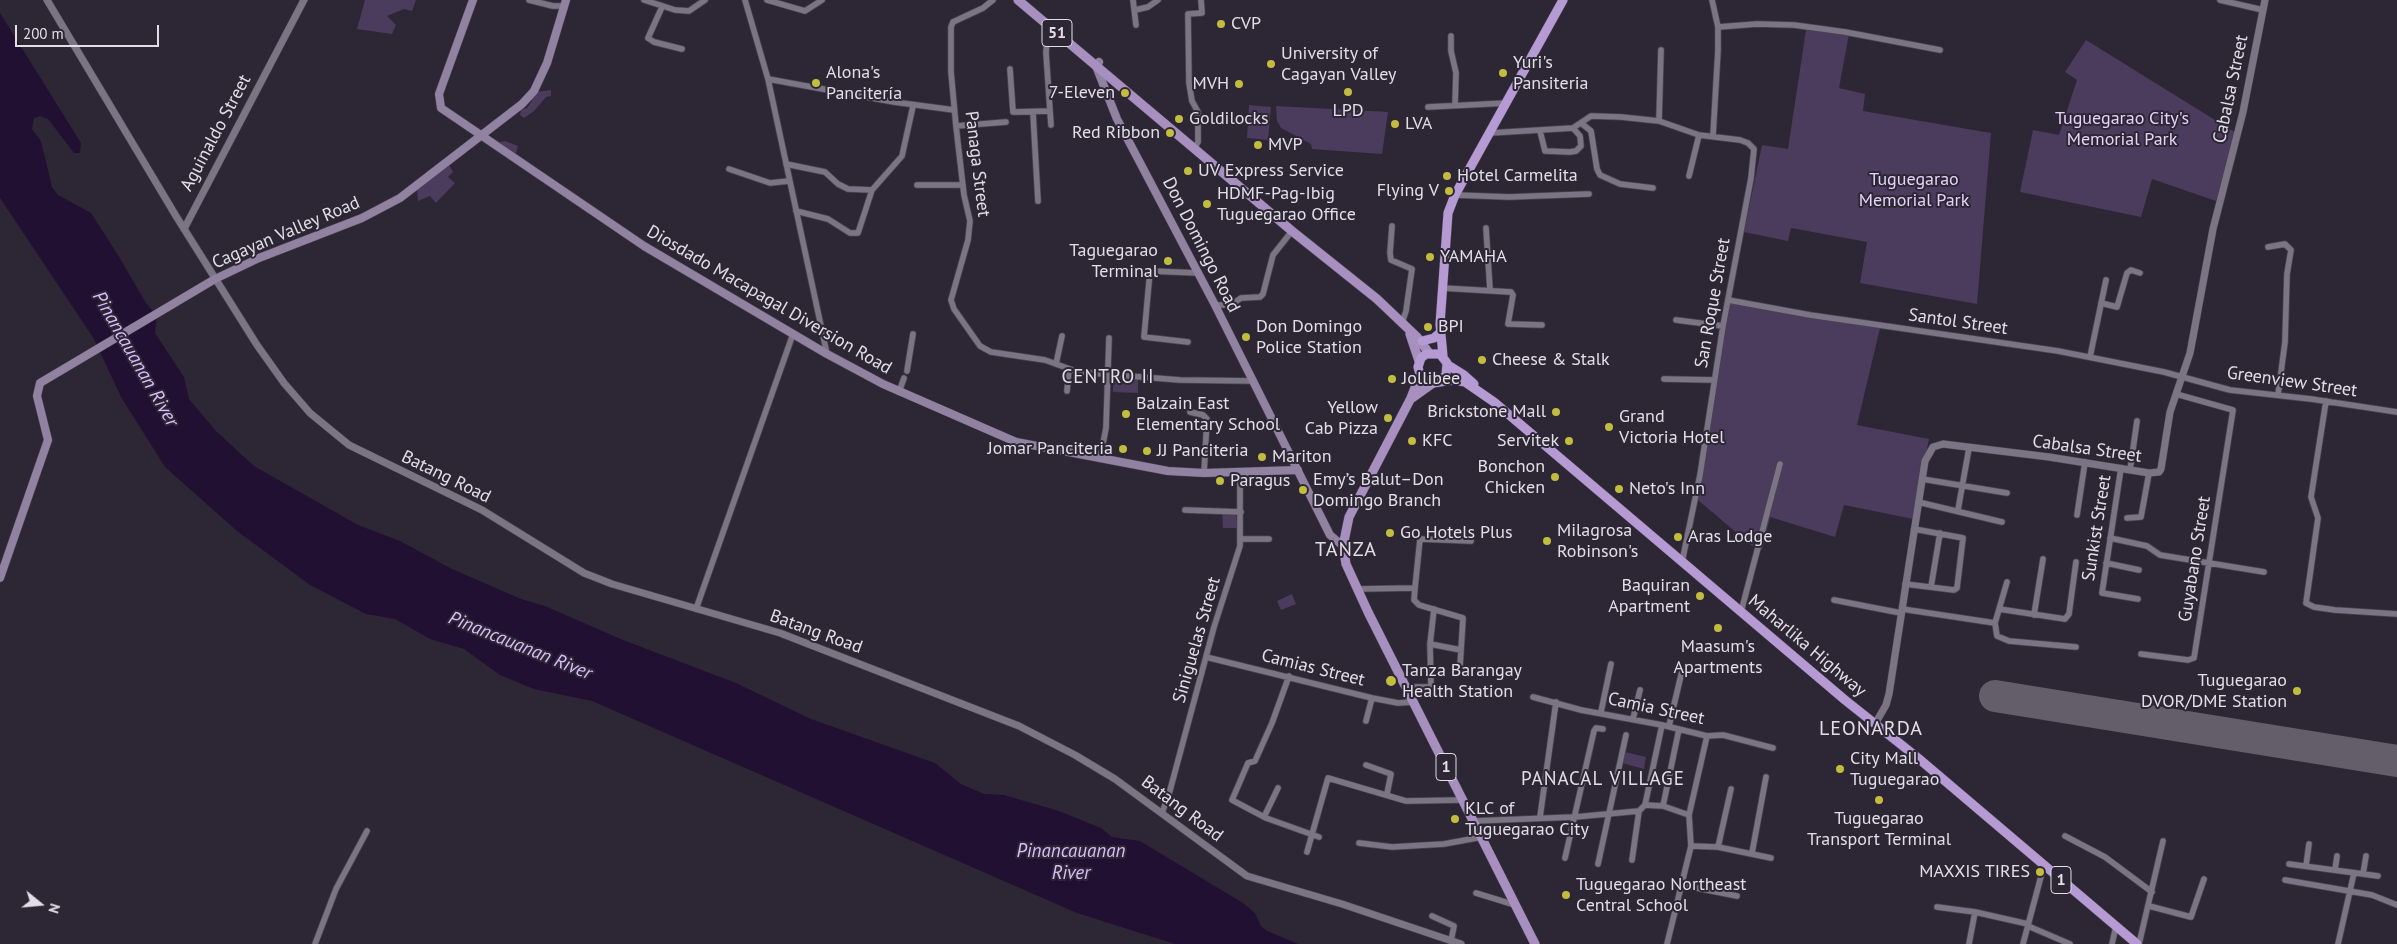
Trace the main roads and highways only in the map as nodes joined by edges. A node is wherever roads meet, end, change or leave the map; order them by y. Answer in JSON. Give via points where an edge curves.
{"nodes":[{"id":1,"x":473,"y":0,"type":"edge"},
{"id":2,"x":1018,"y":0,"type":"edge"},
{"id":3,"x":1026,"y":0,"type":"edge"},
{"id":4,"x":1563,"y":0,"type":"edge"},
{"id":5,"x":565,"y":3,"type":"edge"},
{"id":6,"x":1097,"y":64,"type":"junction"},
{"id":7,"x":482,"y":135,"type":"junction"},
{"id":8,"x":1404,"y":326,"type":"junction"},
{"id":9,"x":1441,"y":332,"type":"junction"},
{"id":10,"x":1422,"y":341,"type":"junction"},
{"id":11,"x":1431,"y":353,"type":"junction"},
{"id":12,"x":1443,"y":356,"type":"junction"},
{"id":13,"x":1420,"y":361,"type":"junction"},
{"id":14,"x":1448,"y":365,"type":"junction"},
{"id":15,"x":1420,"y":375,"type":"junction"},
{"id":16,"x":1436,"y":382,"type":"junction"},
{"id":17,"x":1481,"y":391,"type":"junction"},
{"id":18,"x":1412,"y":398,"type":"junction"},
{"id":19,"x":1298,"y":470,"type":"junction"},
{"id":20,"x":1343,"y":546,"type":"junction"},
{"id":21,"x":0,"y":578,"type":"edge"},
{"id":22,"x":1535,"y":944,"type":"edge"},
{"id":23,"x":2138,"y":944,"type":"edge"}],
"edges":[{"from":1,"to":7,"type":"main road","name":"Diosdado Macapagal Diversion Road","via":[[438,100],[444,111]]},
{"from":2,"to":6,"type":"main road","number":"51"},
{"from":3,"to":6,"type":"main road","number":"51"},
{"from":4,"to":9,"type":"highway","via":[[1455,196],[1445,224]]},
{"from":5,"to":7,"type":"main road","name":"Cagayan Valley Road","via":[[547,63],[534,91]]},
{"from":6,"to":8,"type":"main road","number":"51","via":[[1292,231],[1380,301]]},
{"from":6,"to":19,"type":"main road","name":"Don Domingo Road","via":[[1117,119]]},
{"from":7,"to":19,"type":"main road","name":"Diosdado Macapagal Diversion Road","via":[[644,246],[826,354],[900,392],[1016,442],[1168,471]]},
{"from":7,"to":21,"type":"main road","name":"Cagayan Valley Road","via":[[388,205],[215,279],[43,380],[38,387],[38,396],[48,440]]},
{"from":8,"to":10,"type":"main road","number":"51"},
{"from":8,"to":13,"type":"main road","number":"51"},
{"from":9,"to":10,"type":"highway"},
{"from":9,"to":11,"type":"highway"},
{"from":9,"to":12,"type":"highway"},
{"from":10,"to":11,"type":"main road","number":"51"},
{"from":11,"to":12,"type":"highway"},
{"from":11,"to":13,"type":"highway"},
{"from":12,"to":14,"type":"highway","number":"1"},
{"from":13,"to":15,"type":"highway","number":"1"},
{"from":14,"to":16,"type":"highway","number":"1","via":[[1446,375]]},
{"from":14,"to":17,"type":"highway","name":"Maharlika Highway","number":"1","via":[[1464,374]]},
{"from":15,"to":16,"type":"highway","via":[[1426,381]]},
{"from":15,"to":18,"type":"main road","number":"1"},
{"from":16,"to":17,"type":"highway","name":"Maharlika Highway","number":"1","via":[[1465,382]]},
{"from":16,"to":18,"type":"main road","number":"1"},
{"from":17,"to":23,"type":"highway","name":"Maharlika Highway","number":"1"},
{"from":18,"to":20,"type":"main road","number":"1","via":[[1349,517]]},
{"from":19,"to":20,"type":"main road","name":"Don Domingo Road","via":[[1330,535]]},
{"from":20,"to":22,"type":"main road","number":"1","via":[[1356,589]]}]}
